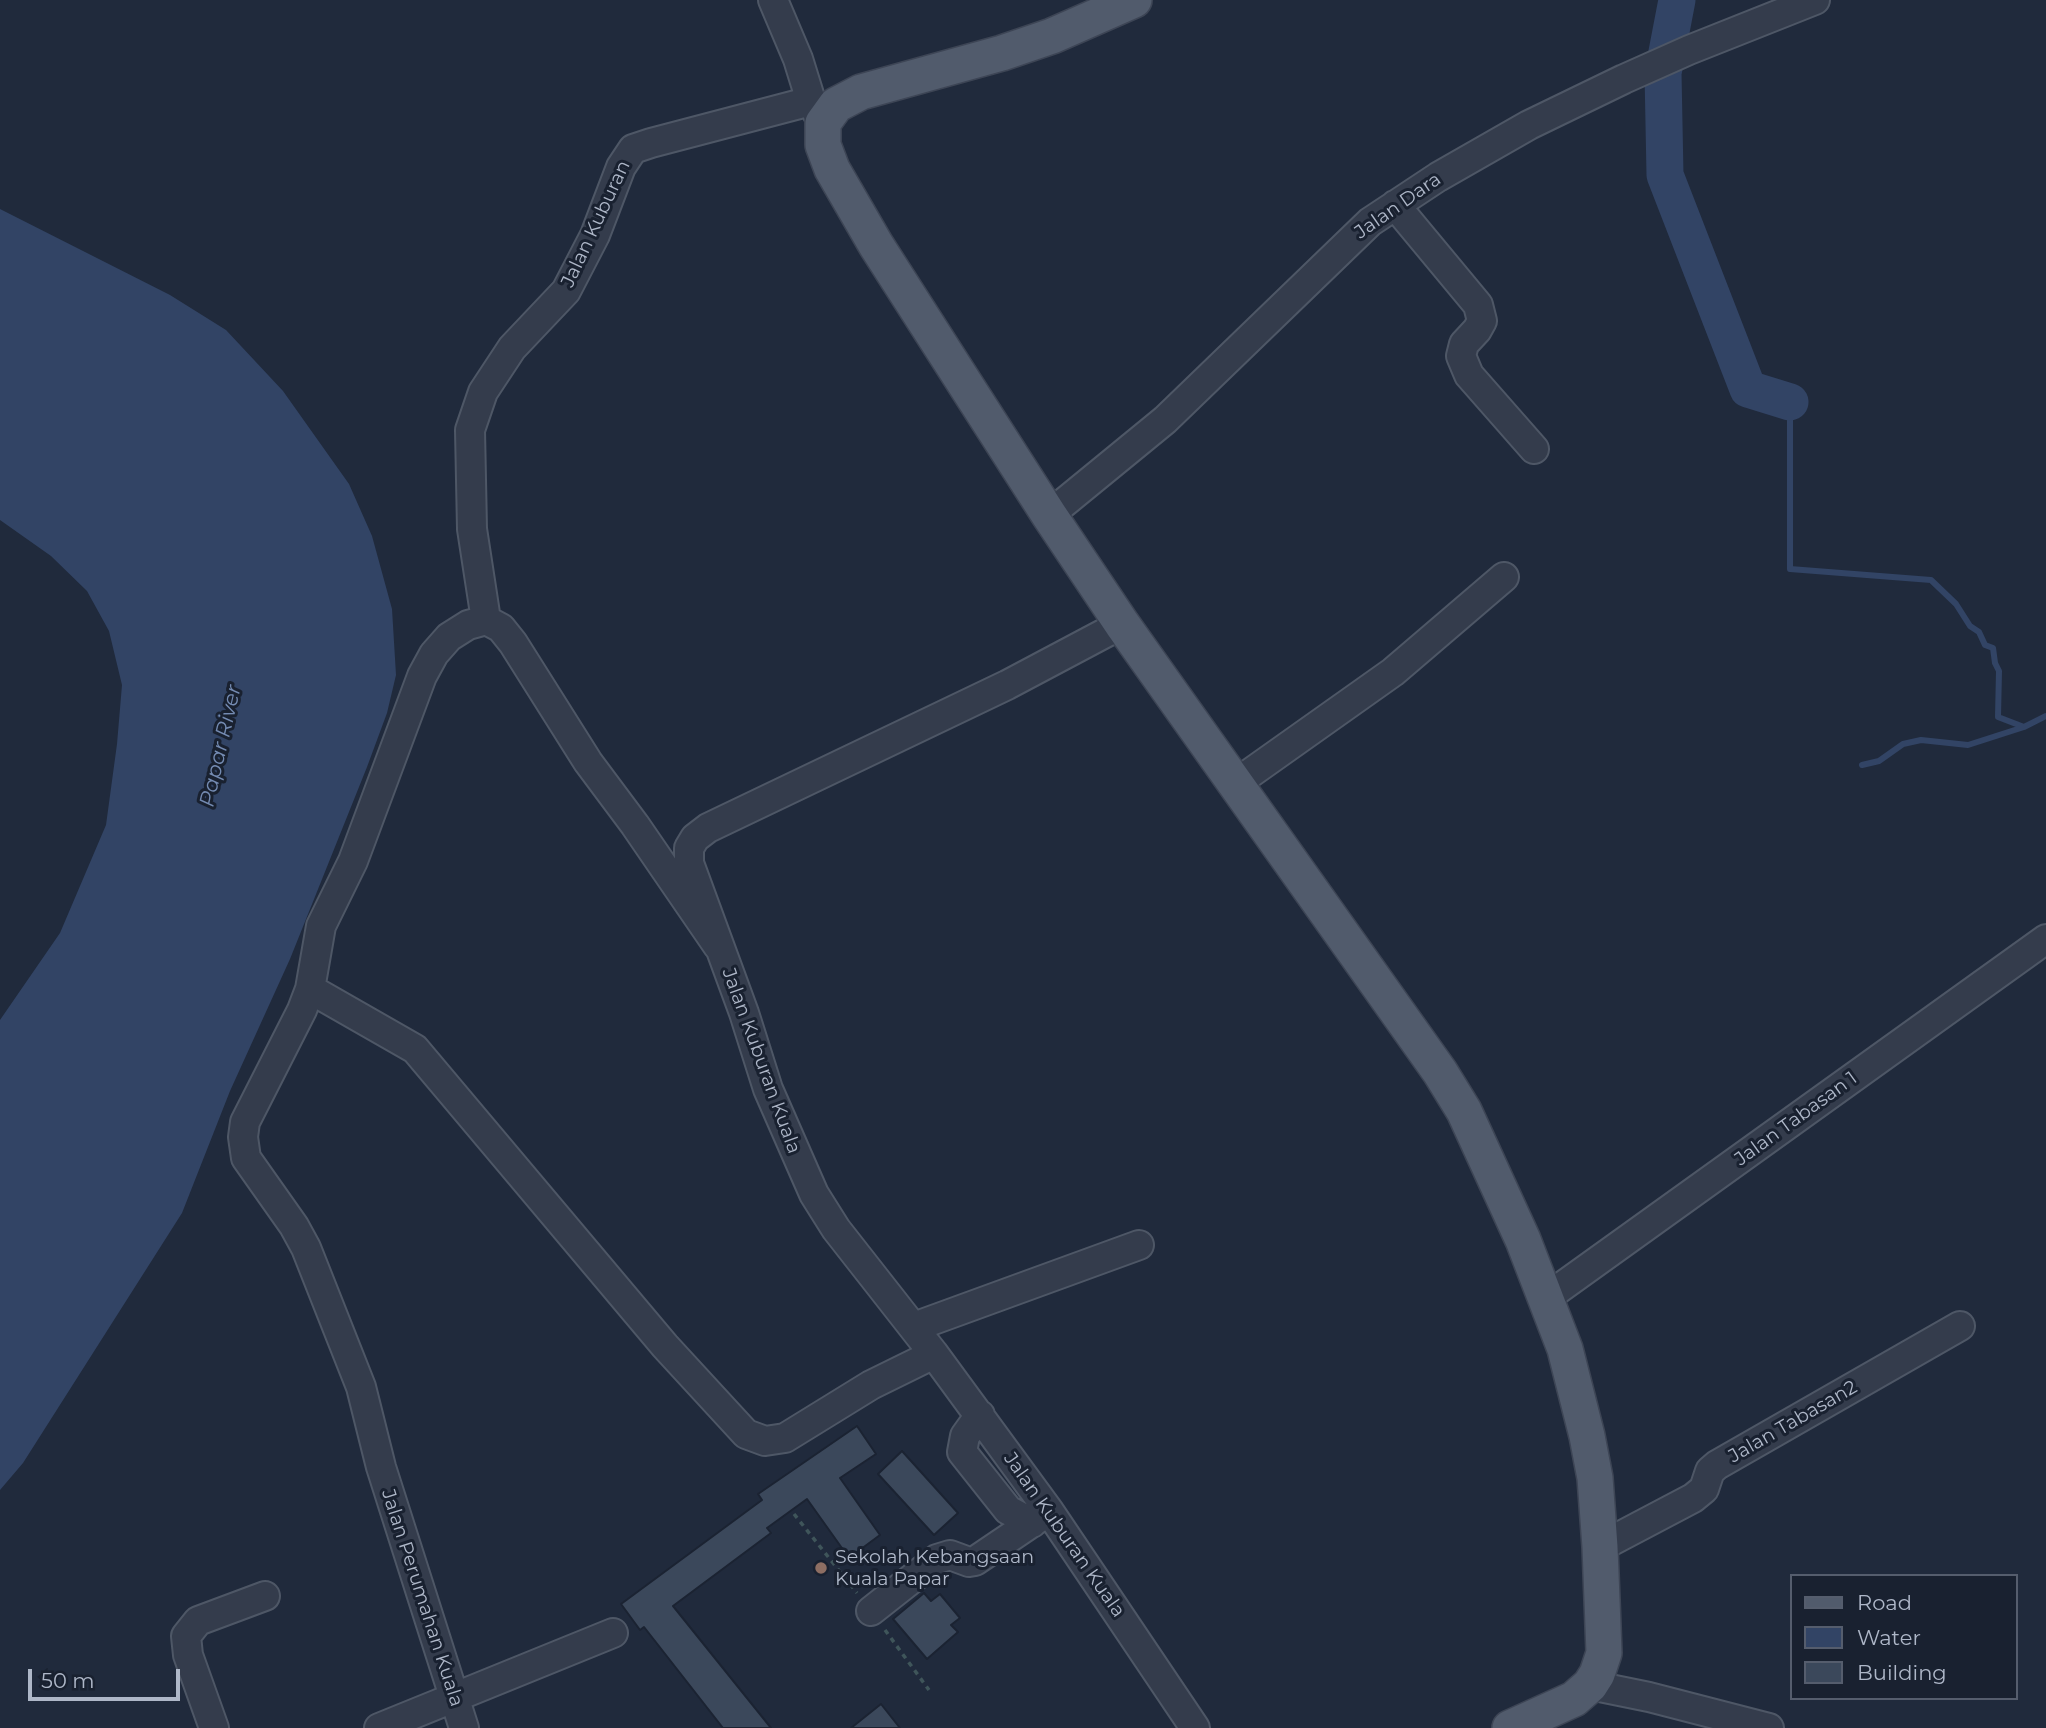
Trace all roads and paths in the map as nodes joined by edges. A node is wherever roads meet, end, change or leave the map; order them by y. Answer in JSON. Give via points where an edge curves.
{"nodes":[{"id":1,"x":772,"y":0,"type":"edge"},
{"id":2,"x":1134,"y":0,"type":"edge"},
{"id":3,"x":1815,"y":0,"type":"edge"},
{"id":4,"x":817,"y":112,"type":"junction"},
{"id":5,"x":1395,"y":205,"type":"junction"},
{"id":6,"x":1534,"y":449,"type":"dead end"},
{"id":7,"x":1049,"y":515,"type":"junction"},
{"id":8,"x":1504,"y":577,"type":"dead end"},
{"id":9,"x":486,"y":620,"type":"junction"},
{"id":10,"x":1122,"y":624,"type":"junction"},
{"id":11,"x":1235,"y":784,"type":"junction"},
{"id":12,"x":2046,"y":939,"type":"edge"},
{"id":13,"x":718,"y":946,"type":"junction"},
{"id":14,"x":310,"y":989,"type":"junction"},
{"id":15,"x":1139,"y":1245,"type":"dead end"},
{"id":16,"x":1546,"y":1298,"type":"junction"},
{"id":17,"x":1960,"y":1326,"type":"dead end"},
{"id":18,"x":914,"y":1327,"type":"junction"},
{"id":19,"x":934,"y":1354,"type":"junction"},
{"id":20,"x":1041,"y":1517,"type":"junction"},
{"id":21,"x":1600,"y":1547,"type":"junction"},
{"id":22,"x":265,"y":1596,"type":"dead end"},
{"id":23,"x":871,"y":1611,"type":"dead end"},
{"id":24,"x":613,"y":1633,"type":"dead end"},
{"id":25,"x":1590,"y":1685,"type":"junction"},
{"id":26,"x":453,"y":1699,"type":"junction"},
{"id":27,"x":214,"y":1728,"type":"edge"},
{"id":28,"x":379,"y":1728,"type":"edge"},
{"id":29,"x":464,"y":1728,"type":"edge"},
{"id":30,"x":1195,"y":1728,"type":"edge"},
{"id":31,"x":1510,"y":1728,"type":"edge"},
{"id":32,"x":1769,"y":1728,"type":"edge"}],
"edges":[{"from":1,"to":4,"type":"street"},
{"from":2,"to":4,"type":"main road","via":[[1062,32],[861,92]]},
{"from":3,"to":5,"type":"street","name":"Jalan Dara","via":[[1689,50],[1529,125]]},
{"from":4,"to":7,"type":"main road","via":[[832,169]]},
{"from":4,"to":9,"type":"street","name":"Jalan Kuburan","via":[[651,143],[633,149],[621,167],[566,291],[505,359],[483,392],[470,430],[472,529]]},
{"from":5,"to":6,"type":"street","via":[[1478,305],[1482,321],[1464,344],[1461,356],[1469,375]]},
{"from":5,"to":7,"type":"street","name":"Jalan Dara","via":[[1363,228],[1165,420]]},
{"from":7,"to":10,"type":"main road"},
{"from":8,"to":11,"type":"street","via":[[1393,672]]},
{"from":9,"to":13,"type":"street","via":[[501,628],[513,643],[588,762]]},
{"from":9,"to":14,"type":"street","name":"Jalan Perumahan Kuala","via":[[449,637],[422,676],[353,861],[321,926]]},
{"from":10,"to":11,"type":"main road"},
{"from":10,"to":13,"type":"street","name":"Jalan Kuburan Kuala","via":[[695,838],[688,863]]},
{"from":11,"to":16,"type":"main road","via":[[1447,1082],[1490,1167]]},
{"from":12,"to":16,"type":"street","name":"Jalan Tabasan 1"},
{"from":13,"to":18,"type":"street","name":"Jalan Kuburan Kuala","via":[[768,1089],[814,1194]]},
{"from":14,"to":19,"type":"street","via":[[415,1049],[656,1336],[746,1434],[765,1441],[785,1438],[871,1385]]},
{"from":14,"to":26,"type":"street","name":"Jalan Perumahan Kuala","via":[[245,1122],[243,1149],[294,1226],[321,1282],[361,1387]]},
{"from":15,"to":18,"type":"street"},
{"from":16,"to":21,"type":"main road","via":[[1565,1349],[1587,1436]]},
{"from":17,"to":21,"type":"street","name":"Jalan Tabasan2","via":[[1717,1465],[1704,1489],[1693,1498]]},
{"from":18,"to":19,"type":"street","name":"Jalan Kuburan Kuala"},
{"from":19,"to":20,"type":"street","name":"Jalan Kuburan Kuala","via":[[980,1415]]},
{"from":20,"to":23,"type":"street","via":[[975,1562],[950,1555],[937,1559]]},
{"from":20,"to":30,"type":"street","name":"Jalan Kuburan Kuala"},
{"from":21,"to":25,"type":"main road","via":[[1604,1653]]},
{"from":22,"to":27,"type":"street","via":[[198,1621],[186,1636],[188,1655]]},
{"from":24,"to":26,"type":"street"},
{"from":25,"to":31,"type":"main road","via":[[1574,1699]]},
{"from":25,"to":32,"type":"street"},
{"from":26,"to":28,"type":"street"},
{"from":26,"to":29,"type":"street","name":"Jalan Perumahan Kuala"}]}
